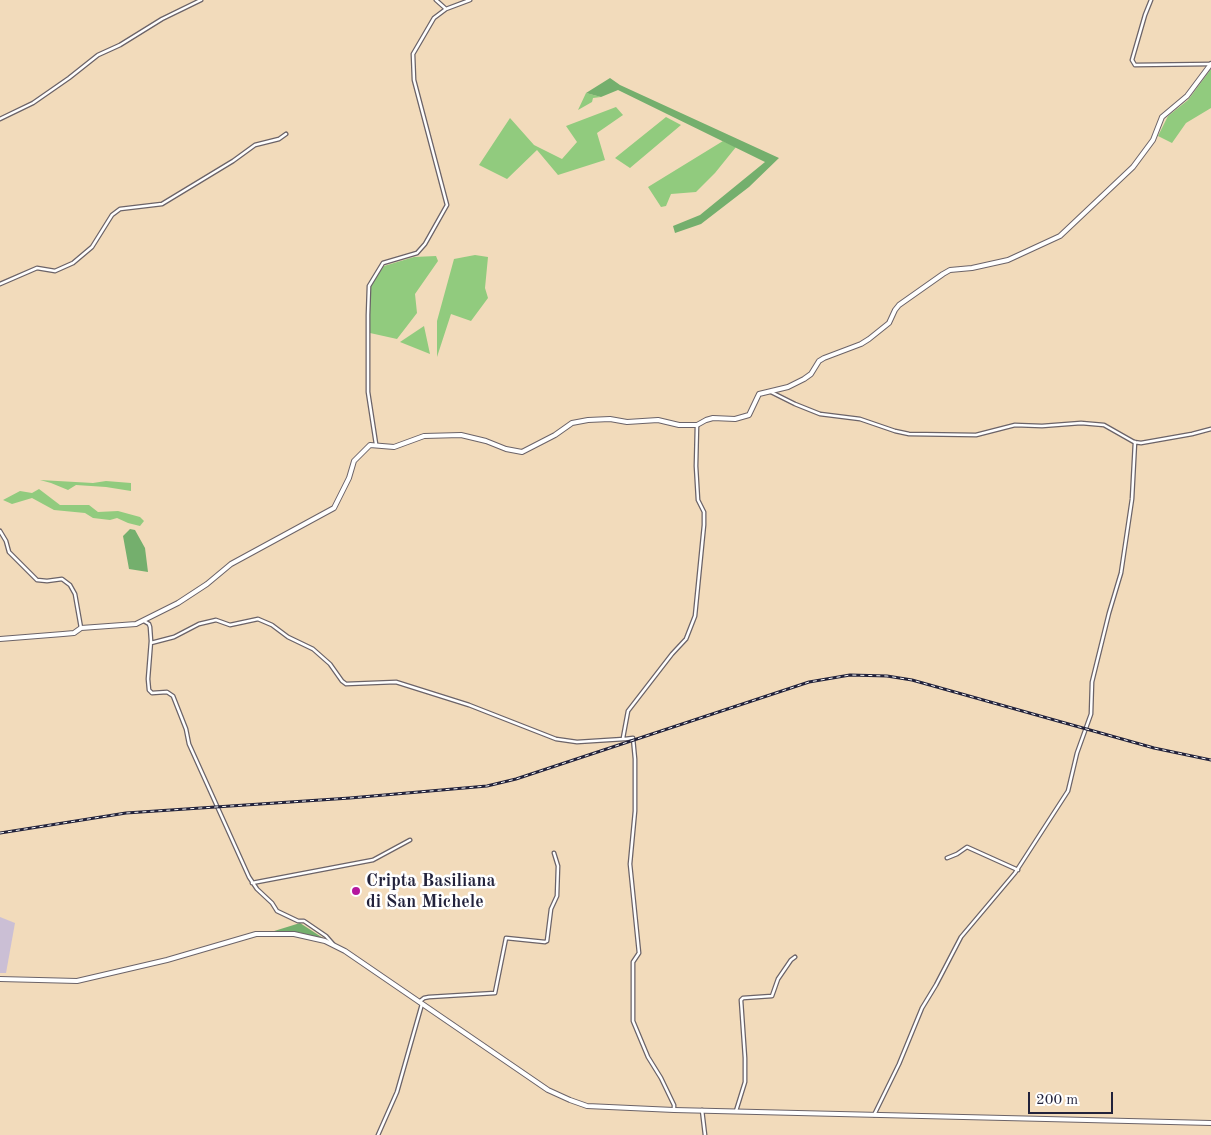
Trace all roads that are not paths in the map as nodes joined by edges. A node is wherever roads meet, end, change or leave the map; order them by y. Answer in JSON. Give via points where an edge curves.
{"nodes":[{"id":1,"x":201,"y":0,"type":"edge"},
{"id":2,"x":436,"y":0,"type":"edge"},
{"id":3,"x":470,"y":0,"type":"edge"},
{"id":4,"x":1152,"y":0,"type":"edge"},
{"id":5,"x":446,"y":10,"type":"junction"},
{"id":6,"x":1211,"y":64,"type":"edge"},
{"id":7,"x":0,"y":119,"type":"edge"},
{"id":8,"x":286,"y":134,"type":"dead end"},
{"id":9,"x":0,"y":284,"type":"edge"},
{"id":10,"x":769,"y":391,"type":"junction"},
{"id":11,"x":697,"y":425,"type":"junction"},
{"id":12,"x":1211,"y":429,"type":"edge"},
{"id":13,"x":1135,"y":442,"type":"junction"},
{"id":14,"x":376,"y":444,"type":"junction"},
{"id":15,"x":0,"y":531,"type":"edge"},
{"id":16,"x":144,"y":621,"type":"junction"},
{"id":17,"x":81,"y":628,"type":"junction"},
{"id":18,"x":0,"y":639,"type":"edge"},
{"id":19,"x":151,"y":643,"type":"junction"},
{"id":20,"x":624,"y":739,"type":"junction"},
{"id":21,"x":410,"y":840,"type":"dead end"},
{"id":22,"x":554,"y":853,"type":"dead end"},
{"id":23,"x":947,"y":858,"type":"dead end"},
{"id":24,"x":1018,"y":870,"type":"junction"},
{"id":25,"x":252,"y":883,"type":"junction"},
{"id":26,"x":334,"y":946,"type":"junction"},
{"id":27,"x":795,"y":957,"type":"dead end"},
{"id":28,"x":0,"y":979,"type":"edge"},
{"id":29,"x":420,"y":1003,"type":"junction"},
{"id":30,"x":674,"y":1110,"type":"junction"},
{"id":31,"x":702,"y":1110,"type":"junction"},
{"id":32,"x":736,"y":1111,"type":"junction"},
{"id":33,"x":874,"y":1115,"type":"junction"},
{"id":34,"x":1211,"y":1123,"type":"edge"},
{"id":35,"x":378,"y":1135,"type":"edge"},
{"id":36,"x":705,"y":1135,"type":"edge"}],
"edges":[{"from":1,"to":7,"type":"street","via":[[98,55],[33,104]]},
{"from":2,"to":5,"type":"street"},
{"from":3,"to":5,"type":"street"},
{"from":4,"to":6,"type":"street","via":[[1132,60],[1136,65]]},
{"from":5,"to":14,"type":"street","via":[[434,18],[413,54],[414,80],[447,205],[417,254],[383,263],[369,286],[368,392]]},
{"from":6,"to":10,"type":"street","via":[[1187,96],[1162,117],[1153,140],[1133,167],[1060,236],[1008,260],[950,270],[900,305],[889,323],[869,339],[818,361],[804,379]]},
{"from":8,"to":9,"type":"street","via":[[255,145],[162,204],[120,209],[112,214],[92,248],[73,263],[55,271],[37,268]]},
{"from":10,"to":11,"type":"street","via":[[759,394],[749,415],[735,419],[713,418]]},
{"from":10,"to":13,"type":"street","via":[[820,414],[860,419],[902,433],[976,436],[1015,425],[1082,423],[1104,425]]},
{"from":11,"to":14,"type":"street","via":[[658,420],[588,420],[572,423],[522,452],[460,435],[424,436],[394,446]]},
{"from":11,"to":20,"type":"street","via":[[698,500],[704,512],[704,525],[695,616],[686,639],[628,711]]},
{"from":12,"to":13,"type":"street","via":[[1146,443]]},
{"from":13,"to":24,"type":"street","via":[[1132,499],[1121,573],[1092,682],[1091,714],[1066,794]]},
{"from":14,"to":16,"type":"street","via":[[370,445],[354,461],[334,508],[231,564],[194,594]]},
{"from":15,"to":17,"type":"street","via":[[9,552],[37,580],[62,579],[70,585],[75,594]]},
{"from":16,"to":17,"type":"street"},
{"from":16,"to":19,"type":"street","via":[[150,626]]},
{"from":17,"to":18,"type":"street","via":[[74,633]]},
{"from":19,"to":20,"type":"street","via":[[216,620],[230,625],[258,619],[314,649],[346,684],[396,682],[469,705],[556,739],[577,742]]},
{"from":19,"to":25,"type":"street","via":[[149,690],[173,696],[189,744]]},
{"from":20,"to":30,"type":"street","via":[[633,738],[635,759],[630,864],[639,953],[633,962],[633,1021]]},
{"from":21,"to":25,"type":"street","via":[[373,860]]},
{"from":22,"to":29,"type":"street","via":[[558,866],[557,896],[551,909],[547,941],[506,938],[495,993],[429,996]]},
{"from":23,"to":24,"type":"street","via":[[967,847]]},
{"from":24,"to":33,"type":"street","via":[[961,936],[922,1008]]},
{"from":25,"to":26,"type":"street","via":[[277,911],[304,922],[326,936]]},
{"from":26,"to":28,"type":"street","via":[[303,936],[267,933],[92,978],[67,981]]},
{"from":26,"to":29,"type":"street"},
{"from":27,"to":32,"type":"street","via":[[778,979],[772,996],[741,1000],[745,1082]]},
{"from":29,"to":30,"type":"street","via":[[548,1090],[570,1100],[587,1106]]},
{"from":29,"to":35,"type":"street","via":[[397,1092]]},
{"from":30,"to":31,"type":"street"},
{"from":31,"to":32,"type":"street"},
{"from":31,"to":36,"type":"street"},
{"from":32,"to":33,"type":"street"},
{"from":33,"to":34,"type":"street"}]}
